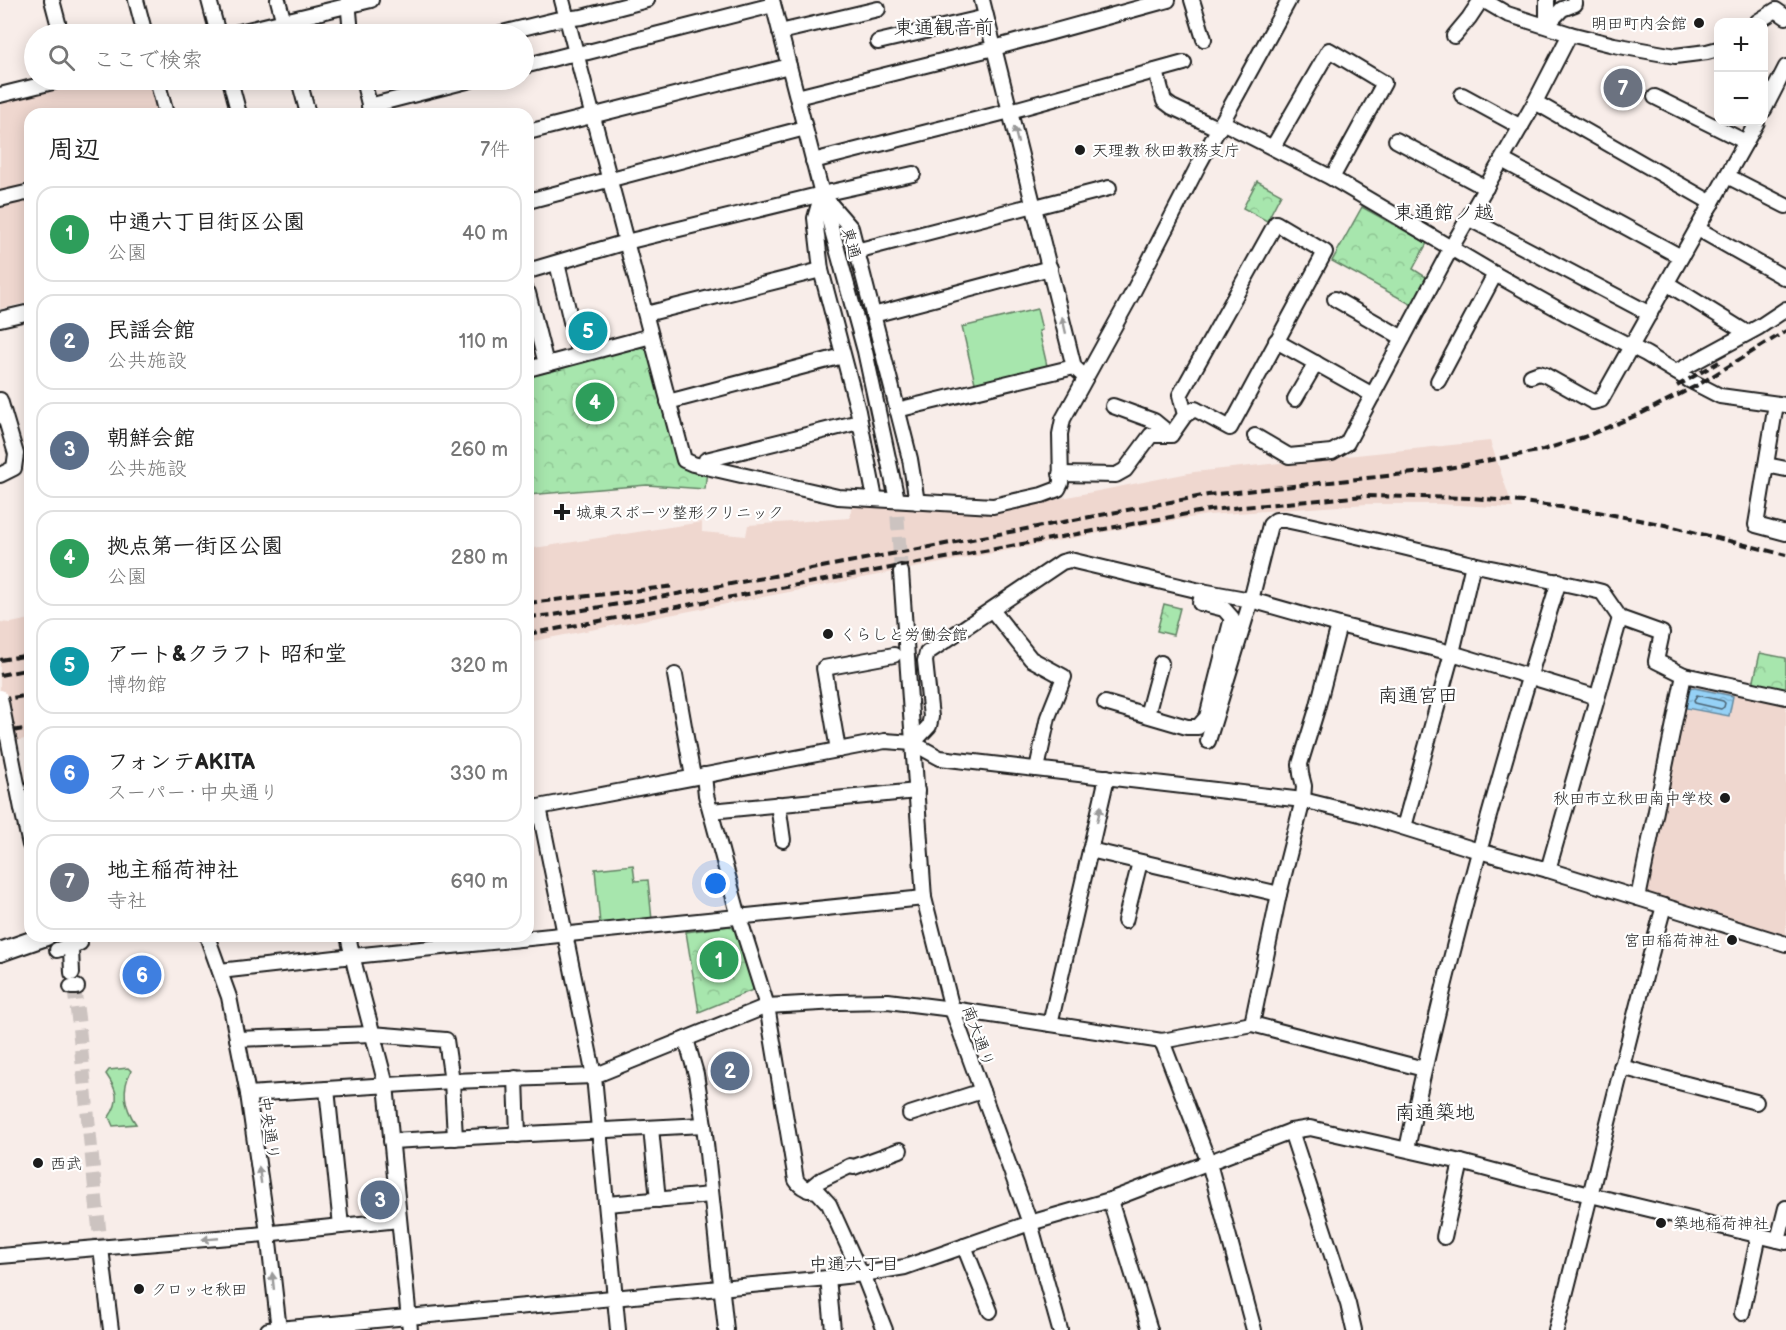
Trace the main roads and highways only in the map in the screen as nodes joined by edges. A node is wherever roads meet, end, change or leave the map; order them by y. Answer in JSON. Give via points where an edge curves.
{"nodes":[{"id":1,"x":64,"y":942,"type":"edge"},
{"id":2,"x":0,"y":952,"type":"edge"}],
"edges":[{"from":1,"to":2,"type":"main road"}]}
